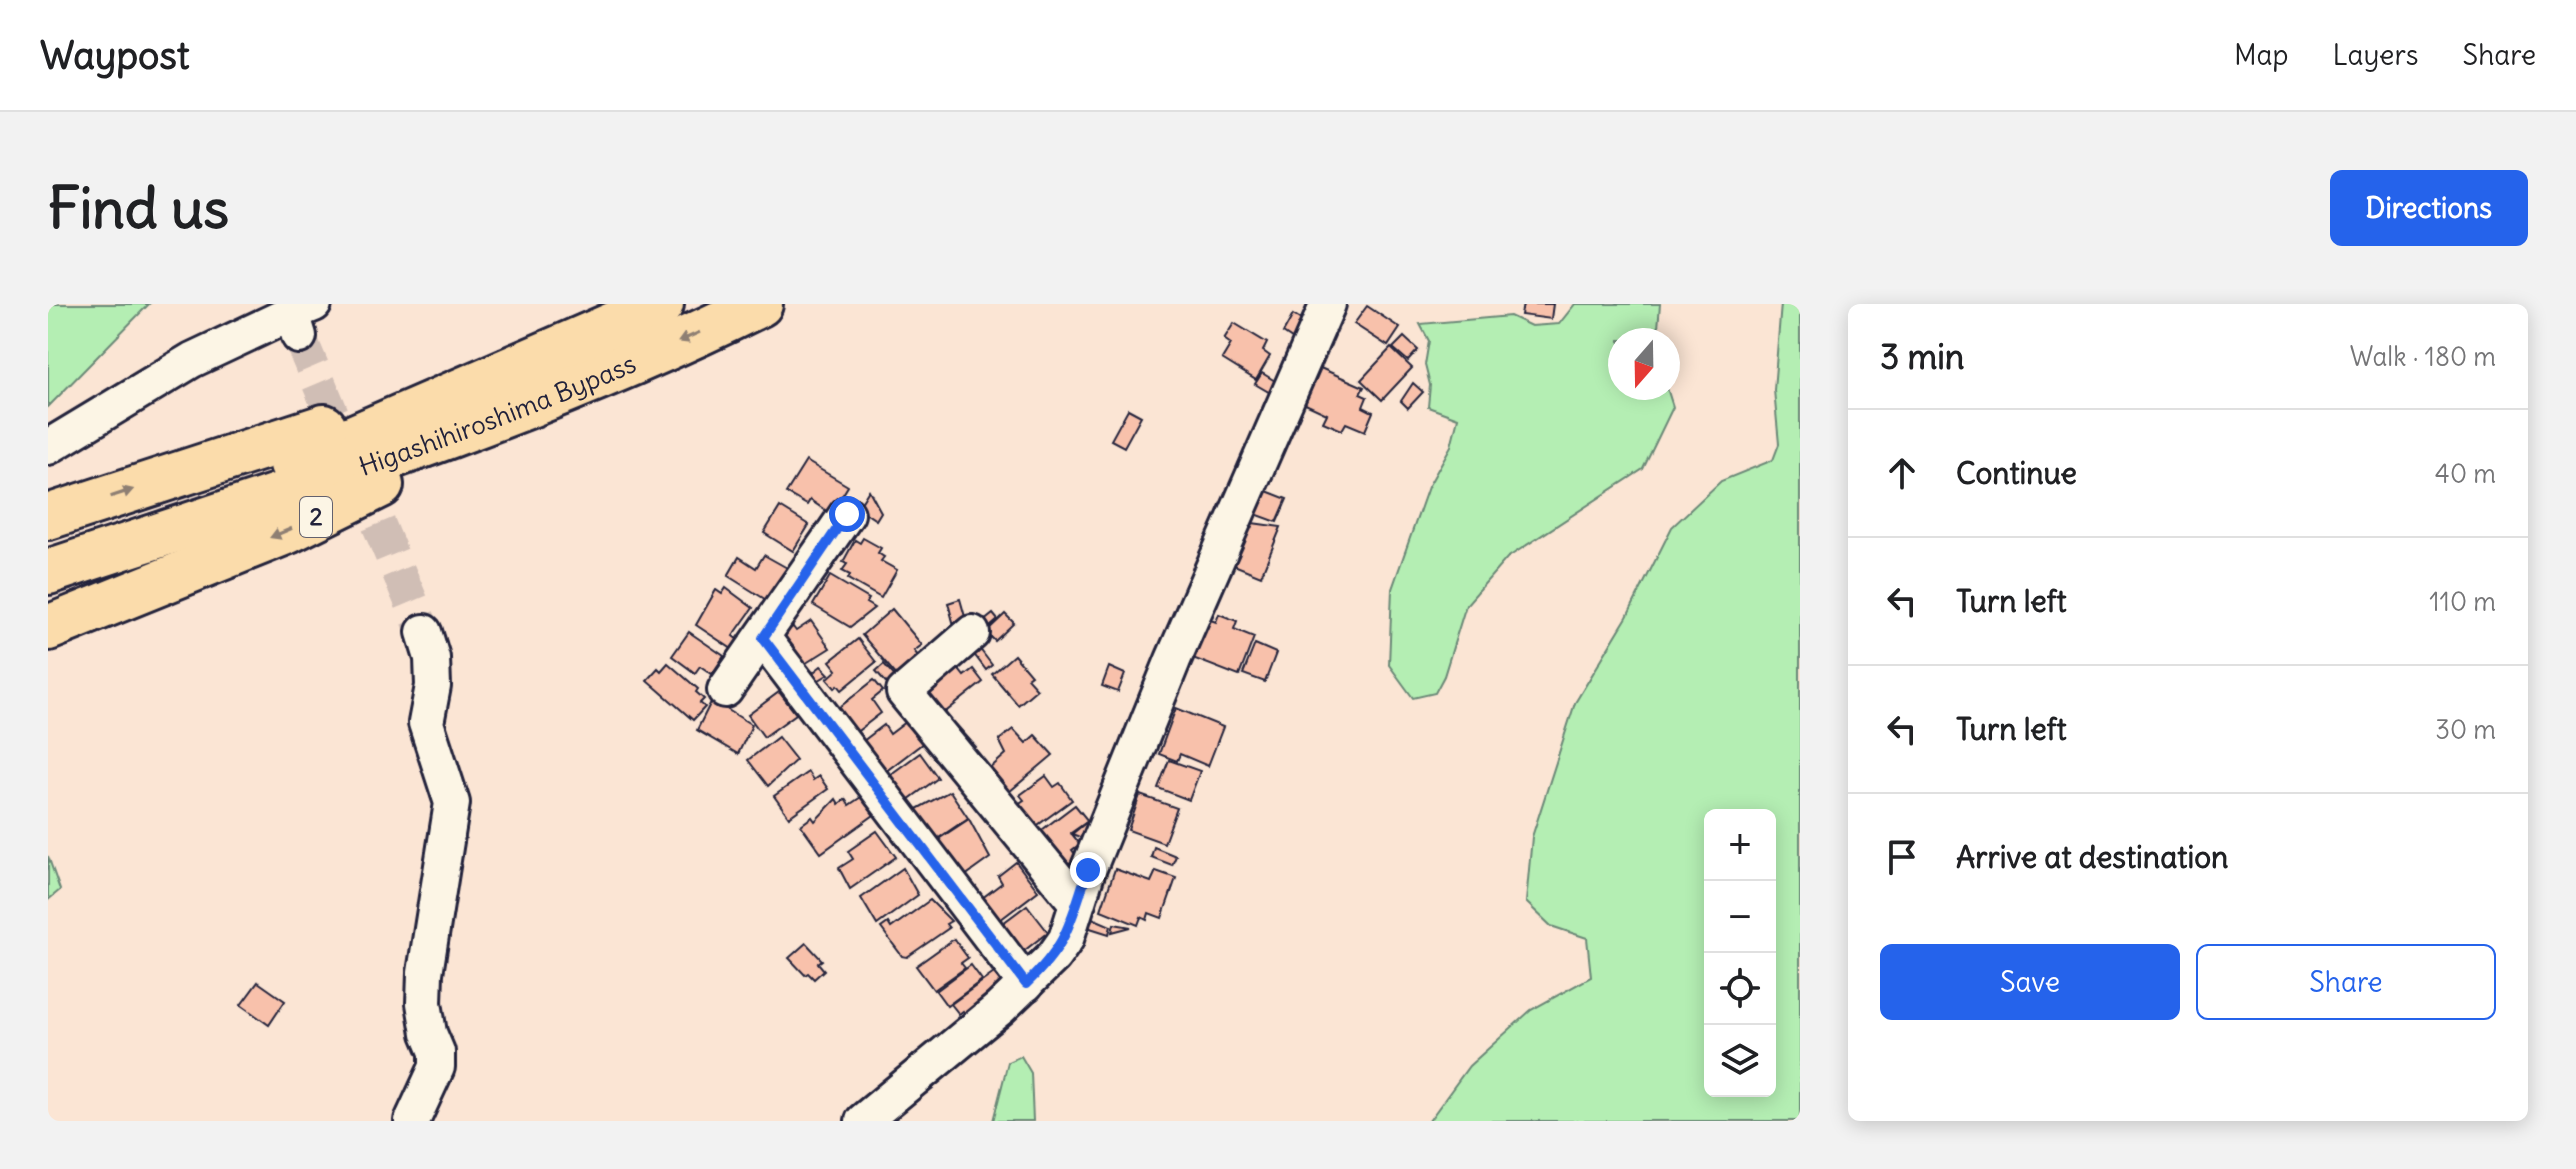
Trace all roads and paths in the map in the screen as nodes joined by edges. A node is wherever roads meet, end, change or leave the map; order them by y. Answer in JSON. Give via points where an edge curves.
{"nodes":[{"id":1,"x":661,"y":304,"type":"edge"},
{"id":2,"x":760,"y":304,"type":"edge"},
{"id":3,"x":1328,"y":304,"type":"edge"},
{"id":4,"x":301,"y":318,"type":"edge"},
{"id":5,"x":566,"y":370,"type":"junction"},
{"id":6,"x":48,"y":447,"type":"edge"},
{"id":7,"x":847,"y":514,"type":"dead end"},
{"id":8,"x":48,"y":517,"type":"edge"},
{"id":9,"x":48,"y":571,"type":"edge"},
{"id":10,"x":48,"y":628,"type":"edge"},
{"id":11,"x":424,"y":632,"type":"tunnel mouth"},
{"id":12,"x":972,"y":633,"type":"dead end"},
{"id":13,"x":763,"y":638,"type":"junction"},
{"id":14,"x":725,"y":690,"type":"dead end"},
{"id":15,"x":1077,"y":903,"type":"junction"},
{"id":16,"x":1026,"y":984,"type":"junction"},
{"id":17,"x":412,"y":1121,"type":"edge"},
{"id":18,"x":863,"y":1121,"type":"edge"}],
"edges":[{"from":1,"to":5,"type":"highway","name":"Higashihiroshima Bypass","number":"2"},
{"from":2,"to":5,"type":"highway","name":"Higashihiroshima Bypass","number":"2","one_way":true},
{"from":3,"to":15,"type":"street","via":[[1173,660]]},
{"from":4,"to":6,"type":"street","via":[[192,360]]},
{"from":8,"to":5,"type":"highway","number":"2","one_way":true},
{"from":5,"to":9,"type":"highway","name":"Higashihiroshima Bypass","number":"2"},
{"from":5,"to":10,"type":"highway","number":"2","one_way":true,"via":[[288,531]]},
{"from":7,"to":13,"type":"street"},
{"from":11,"to":17,"type":"street","via":[[433,686],[426,723],[452,803],[425,973],[424,1003],[437,1067]]},
{"from":12,"to":15,"type":"street","via":[[904,692]]},
{"from":13,"to":14,"type":"street"},
{"from":13,"to":16,"type":"street"},
{"from":15,"to":16,"type":"street","via":[[1066,939]]},
{"from":16,"to":18,"type":"street"}]}
